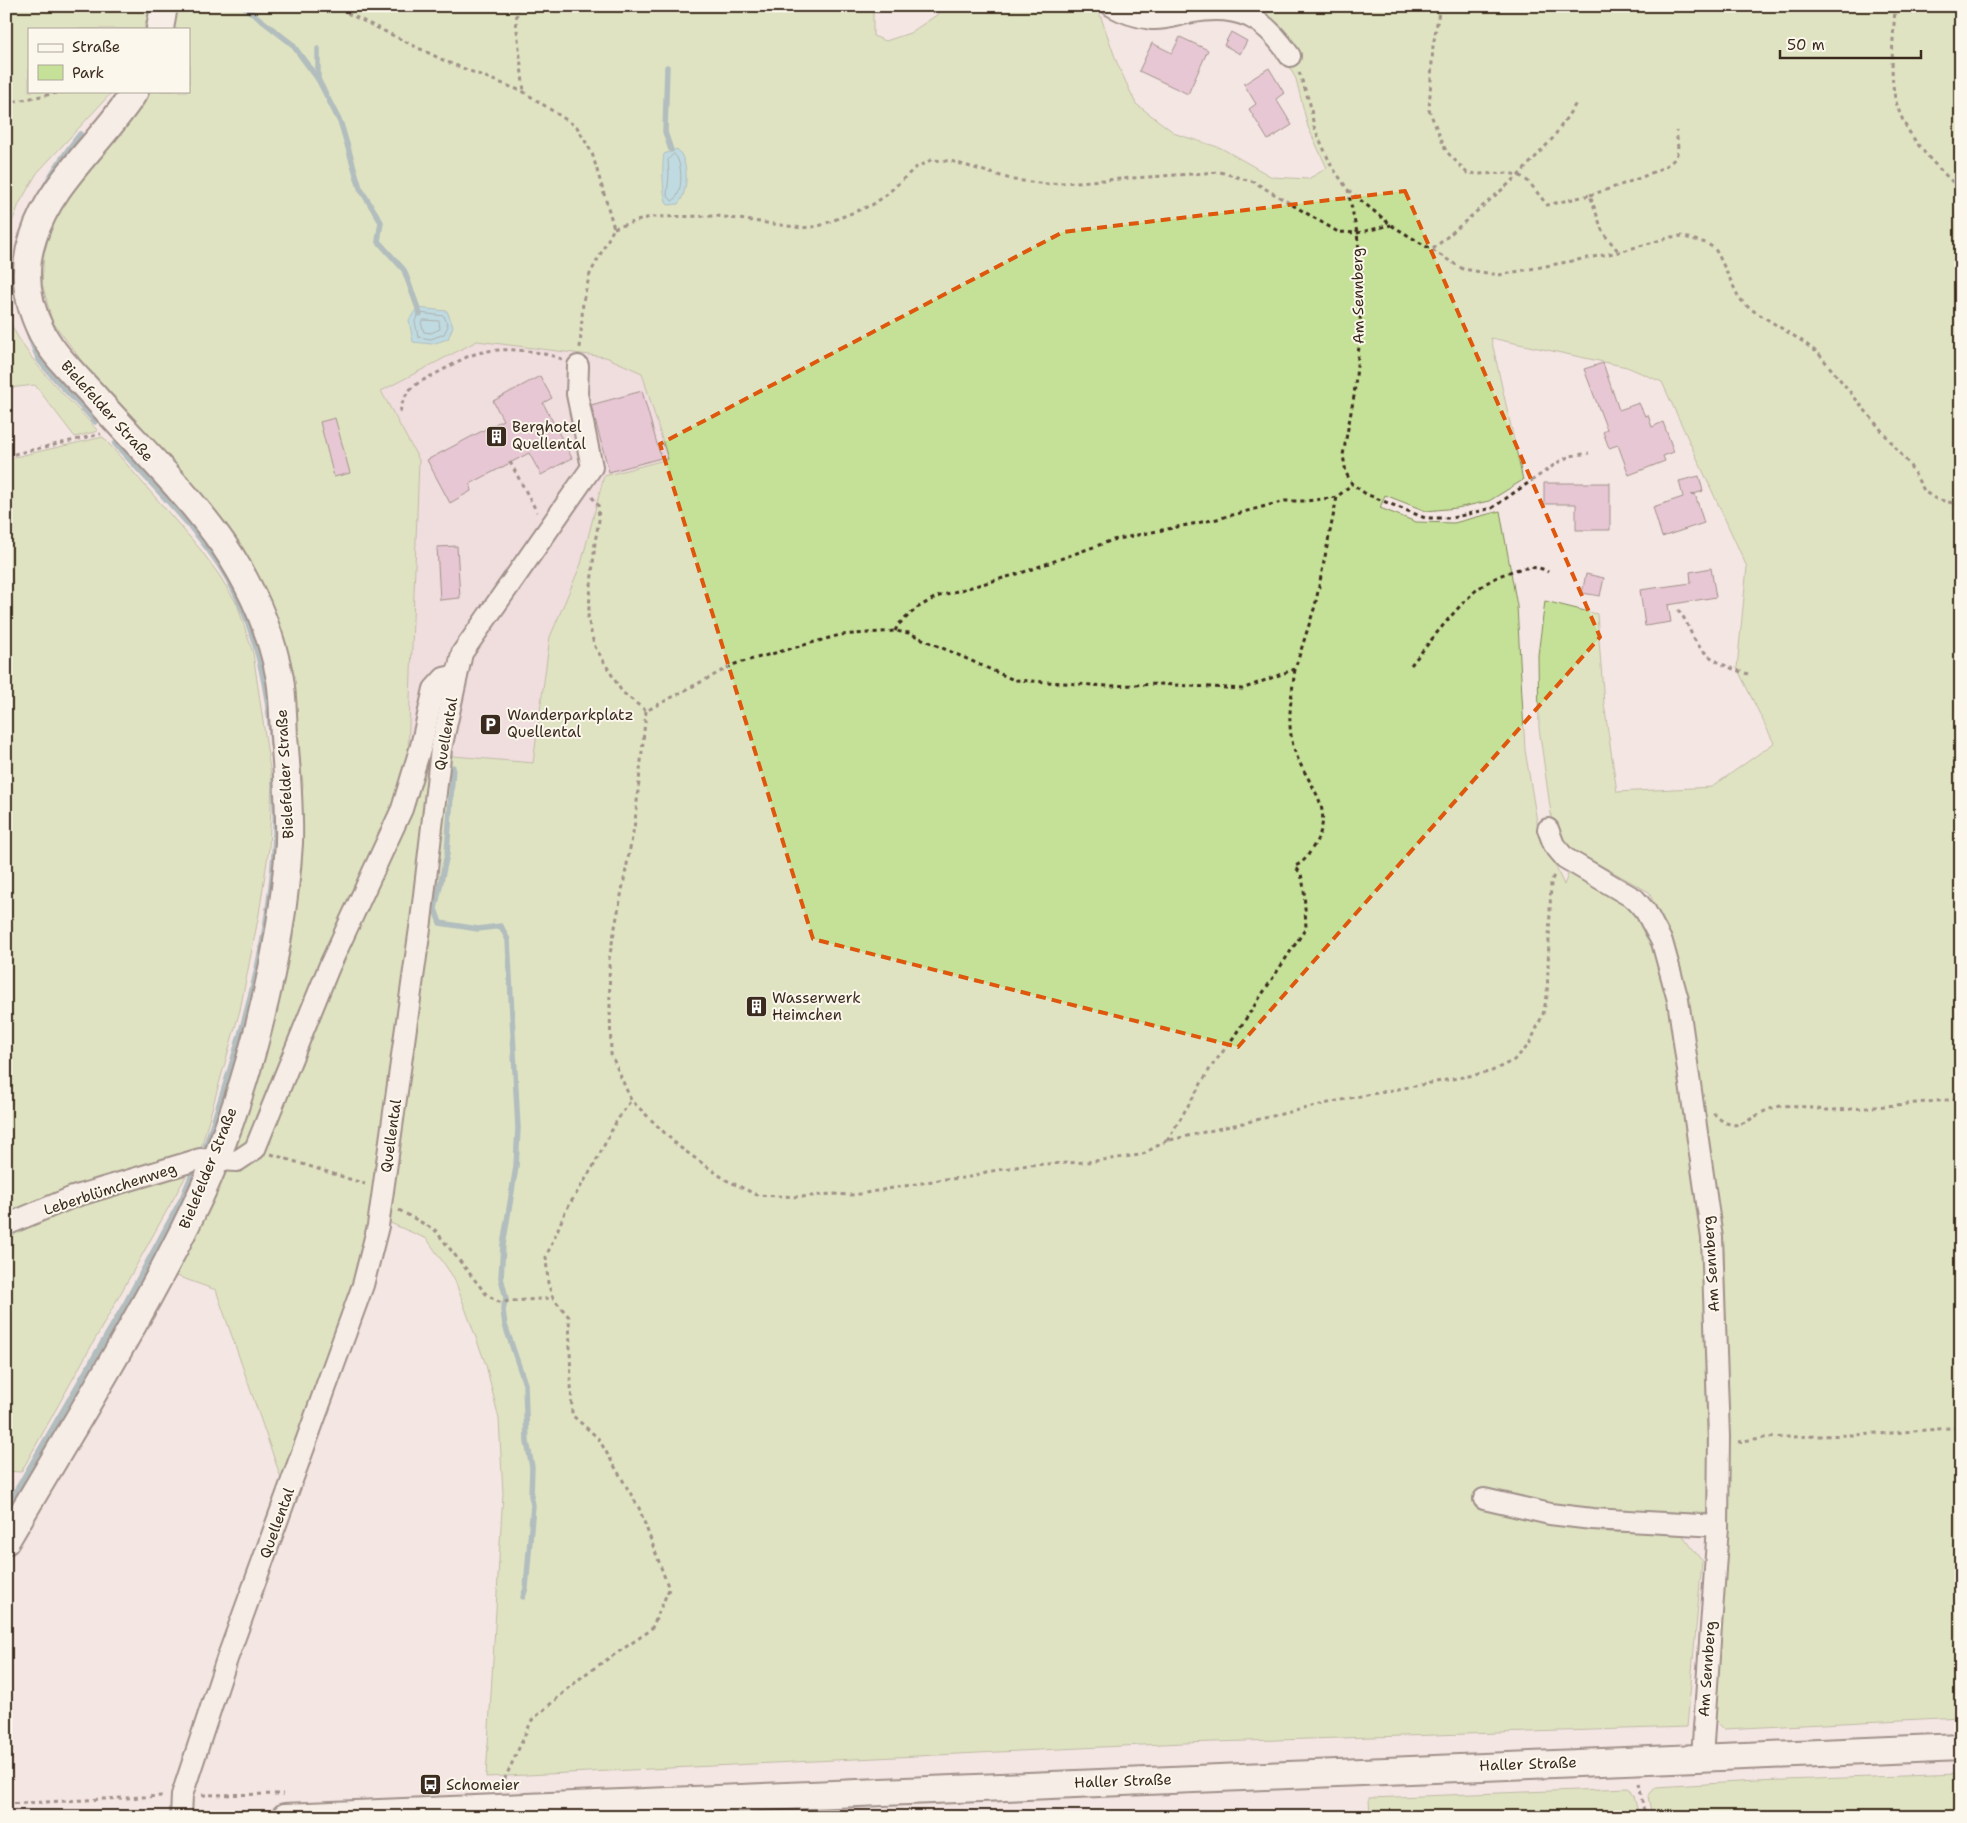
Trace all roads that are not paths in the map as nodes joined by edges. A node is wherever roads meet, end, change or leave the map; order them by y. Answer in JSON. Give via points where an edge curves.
{"nodes":[{"id":1,"x":164,"y":6,"type":"edge"},
{"id":2,"x":1112,"y":6,"type":"edge"},
{"id":3,"x":160,"y":28,"type":"edge"},
{"id":4,"x":1290,"y":56,"type":"road end"},
{"id":5,"x":134,"y":92,"type":"edge"},
{"id":6,"x":578,"y":366,"type":"road end"},
{"id":7,"x":457,"y":675,"type":"junction"},
{"id":8,"x":1548,"y":829,"type":"dead end"},
{"id":9,"x":215,"y":1161,"type":"junction"},
{"id":10,"x":6,"y":1225,"type":"edge"},
{"id":11,"x":1484,"y":1499,"type":"dead end"},
{"id":12,"x":1718,"y":1526,"type":"junction"},
{"id":13,"x":6,"y":1541,"type":"edge"},
{"id":14,"x":1961,"y":1747,"type":"edge"},
{"id":15,"x":1702,"y":1757,"type":"junction"},
{"id":16,"x":181,"y":1817,"type":"edge"},
{"id":17,"x":286,"y":1817,"type":"edge"}],
"edges":[{"from":1,"to":3,"type":"main road"},
{"from":2,"to":4,"type":"street","via":[[1122,12],[1153,19],[1226,10],[1263,23]]},
{"from":5,"to":9,"type":"main road","name":"Bielefelder Straße","via":[[44,210],[32,240],[26,273],[30,301],[42,333],[62,360],[197,511],[247,581],[267,632],[280,679],[289,842],[283,900],[261,1015]]},
{"from":6,"to":7,"type":"street","name":"Quellental","via":[[577,394],[592,466],[462,653]]},
{"from":7,"to":9,"type":"street","name":"Leberblümchenweg","via":[[444,678],[434,689],[422,746],[402,809],[330,967],[255,1149],[237,1161]]},
{"from":7,"to":16,"type":"street","name":"Quellental","via":[[441,749],[421,922],[378,1226],[363,1285],[227,1659],[182,1795]]},
{"from":8,"to":12,"type":"street","name":"Am Sennberg","via":[[1554,845],[1565,858],[1635,899],[1662,942],[1669,963],[1678,1000],[1712,1238],[1719,1449]]},
{"from":9,"to":10,"type":"street","name":"Leberblümchenweg","via":[[200,1159],[73,1198]]},
{"from":9,"to":13,"type":"main road","name":"Bielefelder Straße","via":[[193,1212],[127,1334]]},
{"from":11,"to":12,"type":"street","via":[[1550,1514],[1592,1519]]},
{"from":12,"to":15,"type":"street","name":"Am Sennberg"},
{"from":14,"to":15,"type":"main road","name":"Haller Straße"},
{"from":15,"to":17,"type":"main road","name":"Haller Straße"}]}
